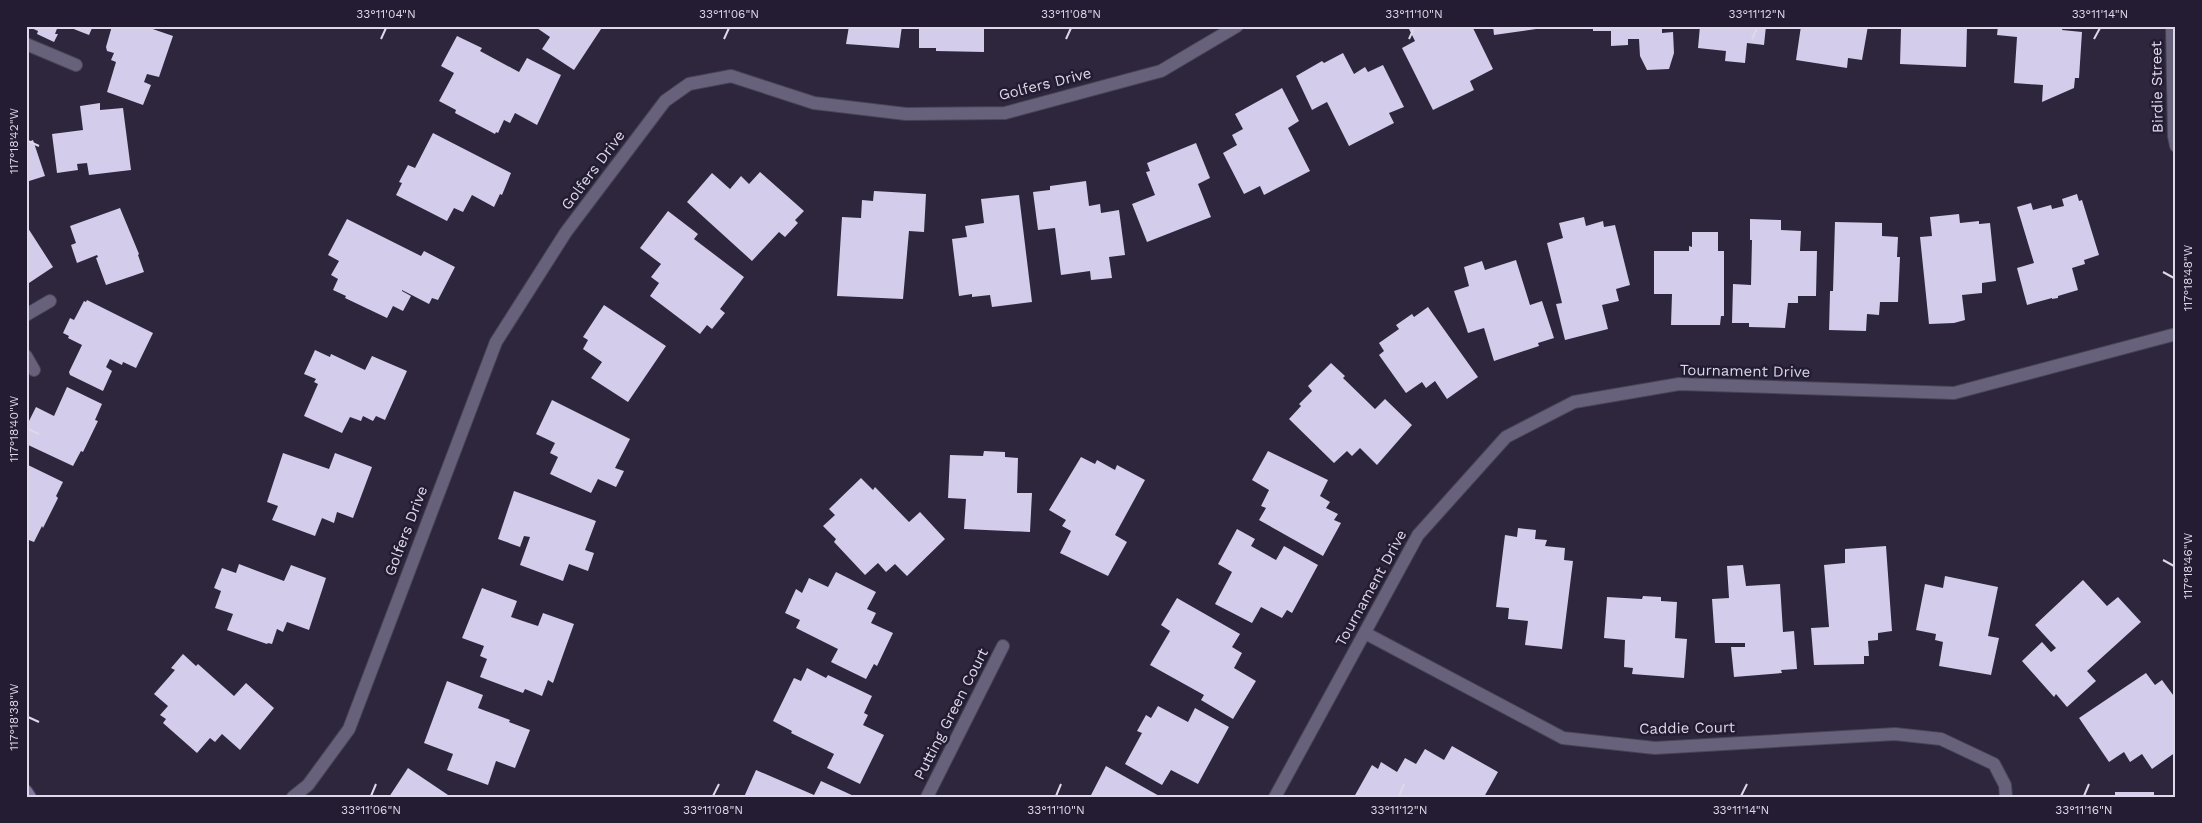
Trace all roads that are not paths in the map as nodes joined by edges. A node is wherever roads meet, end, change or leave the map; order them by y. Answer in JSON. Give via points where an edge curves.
{"nodes":[{"id":1,"x":1237,"y":26,"type":"edge"},
{"id":2,"x":2172,"y":26,"type":"edge"},
{"id":3,"x":26,"y":44,"type":"edge"},
{"id":4,"x":76,"y":65,"type":"dead end"},
{"id":5,"x":2176,"y":146,"type":"edge"},
{"id":6,"x":50,"y":301,"type":"dead end"},
{"id":7,"x":26,"y":315,"type":"edge"},
{"id":8,"x":2176,"y":334,"type":"edge"},
{"id":9,"x":26,"y":356,"type":"edge"},
{"id":10,"x":34,"y":370,"type":"dead end"},
{"id":11,"x":1365,"y":633,"type":"junction"},
{"id":12,"x":1003,"y":646,"type":"dead end"},
{"id":13,"x":26,"y":791,"type":"edge"},
{"id":14,"x":30,"y":797,"type":"edge"},
{"id":15,"x":293,"y":797,"type":"edge"},
{"id":16,"x":927,"y":797,"type":"edge"},
{"id":17,"x":1275,"y":797,"type":"edge"},
{"id":18,"x":2006,"y":797,"type":"edge"}],
"edges":[{"from":1,"to":15,"type":"street","name":"Golfers Drive","via":[[1161,71],[1005,113],[906,114],[814,103],[731,76],[689,84],[665,101],[566,232],[496,342],[349,729],[308,785]]},
{"from":2,"to":5,"type":"street","name":"Birdie Street"},
{"from":3,"to":4,"type":"street"},
{"from":6,"to":7,"type":"street"},
{"from":8,"to":11,"type":"street","name":"Tournament Drive","via":[[1954,393],[1679,384],[1574,402],[1506,437],[1418,535]]},
{"from":9,"to":10,"type":"street"},
{"from":11,"to":17,"type":"street","name":"Tournament Drive"},
{"from":11,"to":18,"type":"street","name":"Caddie Court","via":[[1564,738],[1655,748],[1895,734],[1941,740],[1994,764],[2005,785]]},
{"from":12,"to":16,"type":"street","name":"Putting Green Court"},
{"from":13,"to":14,"type":"main road"}]}
